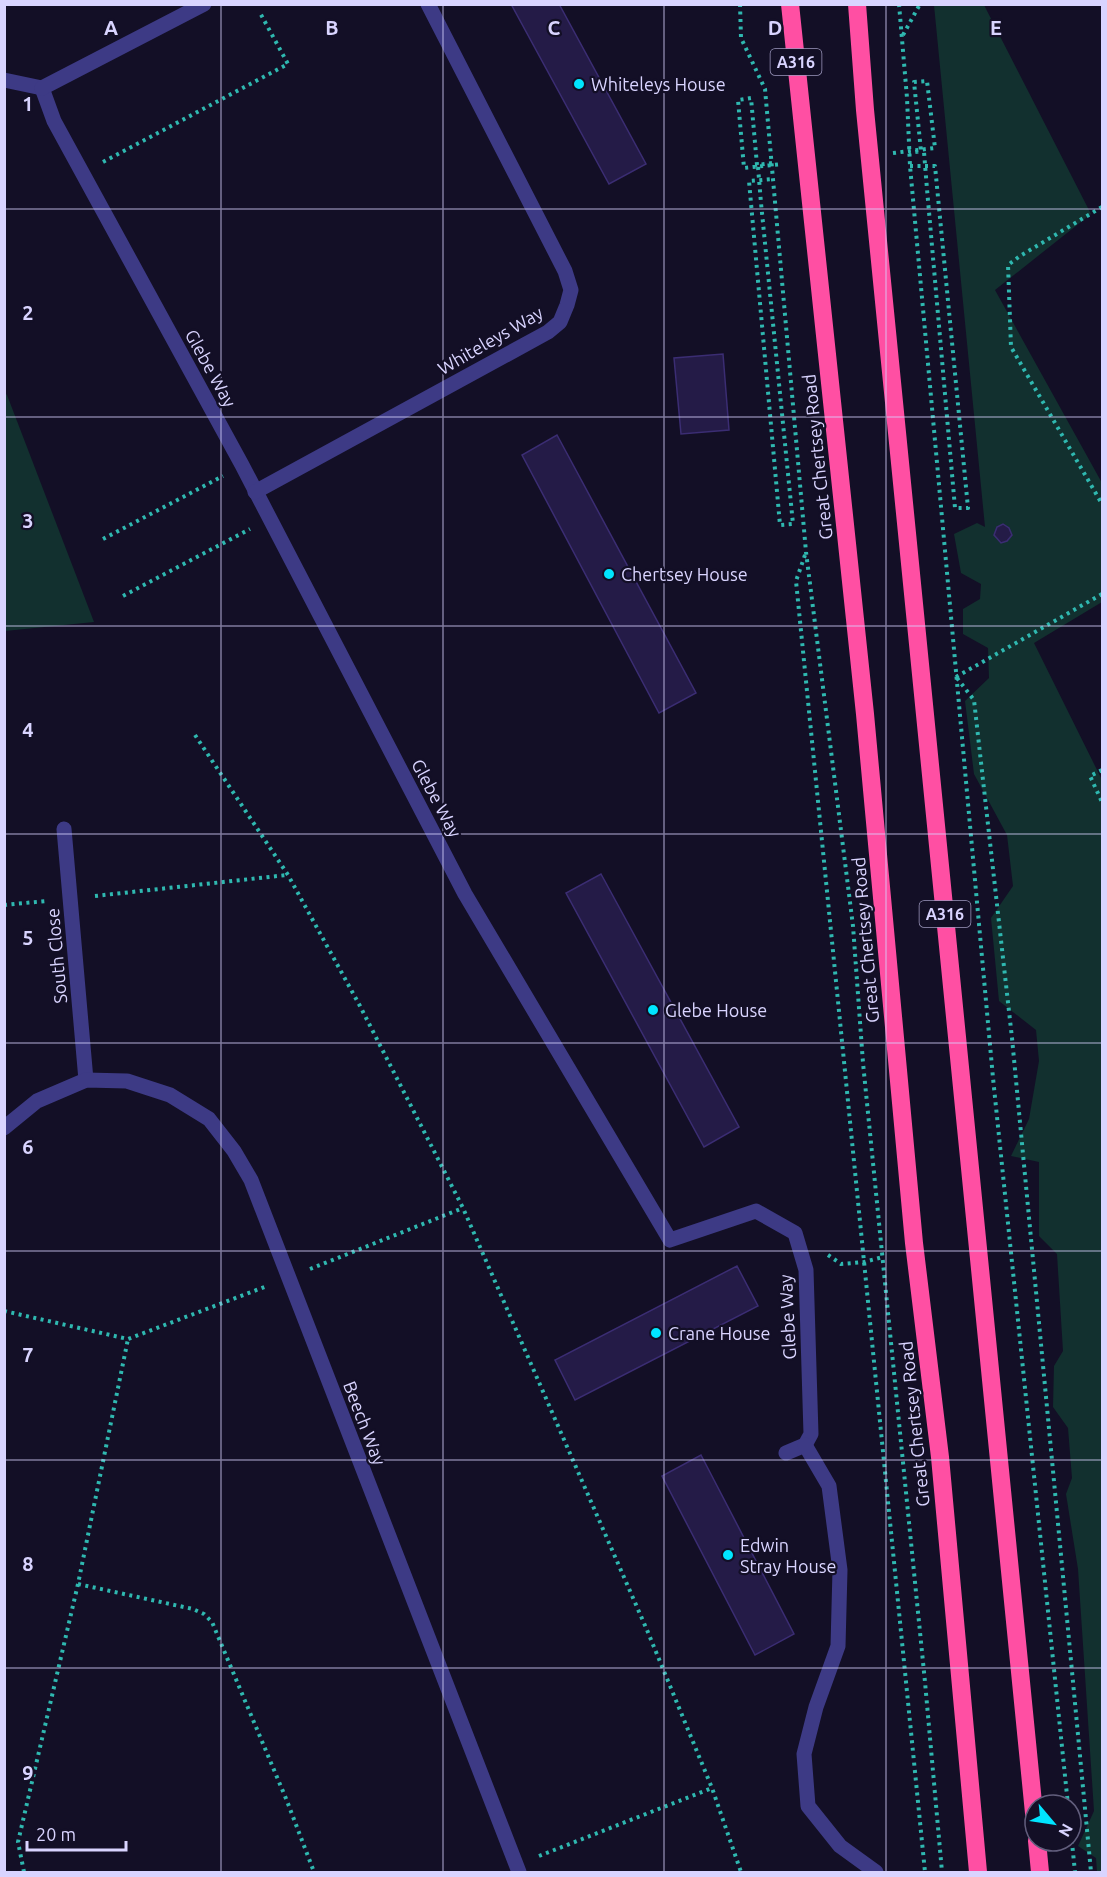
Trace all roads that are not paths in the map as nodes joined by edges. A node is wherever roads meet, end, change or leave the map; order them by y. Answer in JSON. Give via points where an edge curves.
{"nodes":[{"id":1,"x":204,"y":4,"type":"edge"},
{"id":2,"x":428,"y":4,"type":"edge"},
{"id":3,"x":790,"y":4,"type":"edge"},
{"id":4,"x":857,"y":4,"type":"edge"},
{"id":5,"x":4,"y":80,"type":"edge"},
{"id":6,"x":42,"y":88,"type":"junction"},
{"id":7,"x":255,"y":492,"type":"junction"},
{"id":8,"x":64,"y":829,"type":"dead end"},
{"id":9,"x":86,"y":1080,"type":"junction"},
{"id":10,"x":4,"y":1128,"type":"edge"},
{"id":11,"x":805,"y":1445,"type":"junction"},
{"id":12,"x":786,"y":1453,"type":"dead end"},
{"id":13,"x":1032,"y":1793,"type":"edge"},
{"id":14,"x":1038,"y":1853,"type":"edge"},
{"id":15,"x":517,"y":1869,"type":"edge"},
{"id":16,"x":876,"y":1872,"type":"edge"},
{"id":17,"x":978,"y":1872,"type":"edge"},
{"id":18,"x":1040,"y":1872,"type":"edge"}],
"edges":[{"from":1,"to":6,"type":"street"},
{"from":2,"to":7,"type":"street","name":"Whiteleys Way","via":[[565,271],[571,290],[567,305],[560,322],[548,332]]},
{"from":3,"to":17,"type":"highway","name":"Great Chertsey Road","number":"A316","via":[[865,714],[914,1243],[940,1457]]},
{"from":4,"to":13,"type":"highway","number":"A316"},
{"from":5,"to":6,"type":"street"},
{"from":6,"to":7,"type":"street","name":"Glebe Way","via":[[54,121]]},
{"from":7,"to":11,"type":"street","name":"Glebe Way","via":[[465,894],[670,1240],[756,1211],[795,1233],[806,1270],[811,1434]]},
{"from":8,"to":9,"type":"street","name":"South Close"},
{"from":9,"to":10,"type":"street","via":[[37,1101]]},
{"from":9,"to":15,"type":"street","name":"Beech Way","via":[[127,1081],[170,1095],[209,1119],[250,1180]]},
{"from":11,"to":12,"type":"street"},
{"from":11,"to":16,"type":"street","via":[[829,1486],[840,1570],[838,1647],[804,1754],[808,1806],[840,1846]]},
{"from":14,"to":18,"type":"highway"}]}
